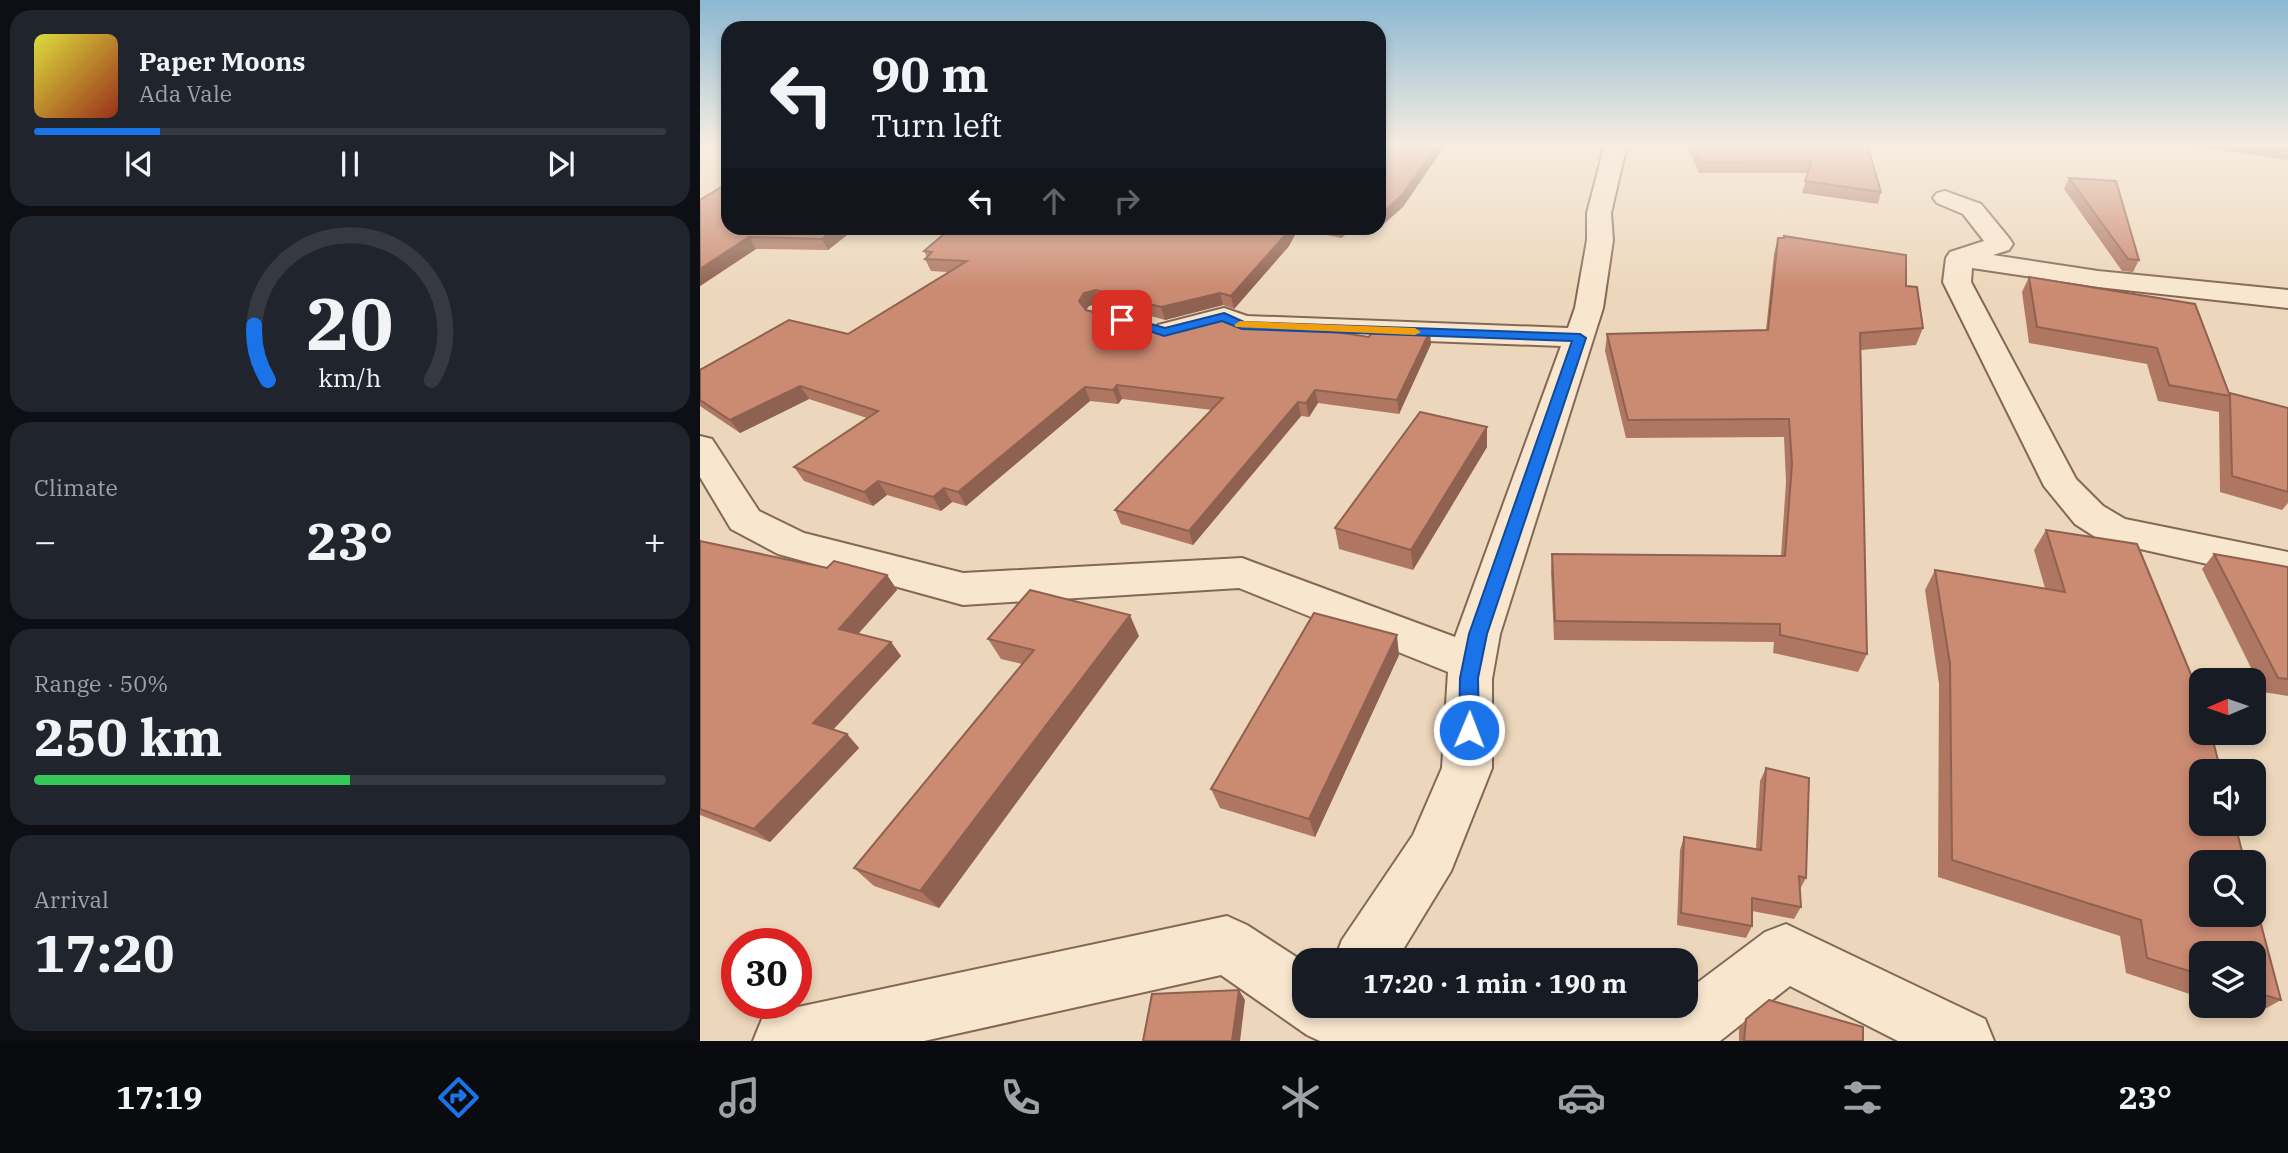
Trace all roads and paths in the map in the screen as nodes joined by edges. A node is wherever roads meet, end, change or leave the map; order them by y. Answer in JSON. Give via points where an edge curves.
{"nodes":[{"id":1,"x":1604,"y":193,"type":"edge"},
{"id":2,"x":1945,"y":198,"type":"dead end"},
{"id":3,"x":1959,"y":258,"type":"junction"},
{"id":4,"x":2288,"y":299,"type":"edge"},
{"id":5,"x":1139,"y":325,"type":"edge"},
{"id":6,"x":1580,"y":338,"type":"junction"},
{"id":7,"x":700,"y":447,"type":"edge"},
{"id":8,"x":2288,"y":566,"type":"edge"},
{"id":9,"x":1473,"y":663,"type":"junction"},
{"id":10,"x":1371,"y":948,"type":"edge"},
{"id":11,"x":1292,"y":992,"type":"edge"},
{"id":12,"x":1508,"y":1018,"type":"edge"},
{"id":13,"x":784,"y":1041,"type":"edge"},
{"id":14,"x":1963,"y":1041,"type":"edge"}],
"edges":[{"from":1,"to":6,"type":"street","via":[[1589,308]]},
{"from":2,"to":3,"type":"street","via":[[1972,209],[2000,244]]},
{"from":3,"to":4,"type":"street","via":[[2098,279]]},
{"from":3,"to":8,"type":"street","via":[[1957,282],[1984,339],[2062,485],[2089,515],[2114,530]]},
{"from":5,"to":6,"type":"street","via":[[1164,332],[1224,317],[1242,325]]},
{"from":6,"to":9,"type":"street","via":[[1504,553]]},
{"from":7,"to":9,"type":"street","via":[[745,520],[792,544],[962,589],[1242,573]]},
{"from":9,"to":10,"type":"street","via":[[1467,768],[1432,853]]},
{"from":11,"to":13,"type":"street","via":[[1227,945]]},
{"from":12,"to":14,"type":"street","via":[[1694,1023],[1786,953]]}]}
